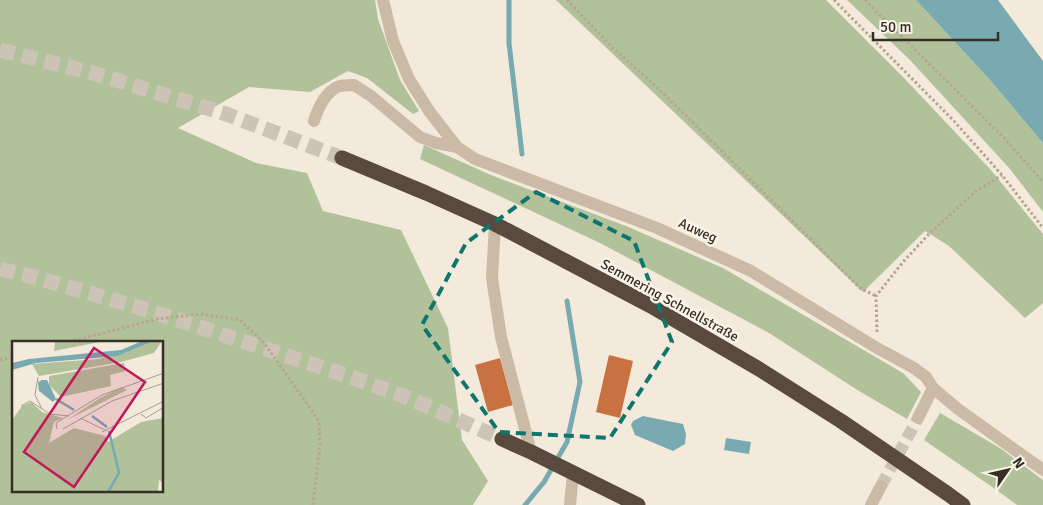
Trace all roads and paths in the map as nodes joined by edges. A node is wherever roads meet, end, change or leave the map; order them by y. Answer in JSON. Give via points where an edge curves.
{"nodes":[{"id":1,"x":383,"y":0,"type":"edge"},
{"id":2,"x":567,"y":0,"type":"edge"},
{"id":3,"x":834,"y":0,"type":"edge"},
{"id":4,"x":865,"y":0,"type":"edge"},
{"id":5,"x":314,"y":121,"type":"dead end"},
{"id":6,"x":458,"y":146,"type":"junction"},
{"id":7,"x":342,"y":158,"type":"tunnel mouth"},
{"id":8,"x":1002,"y":175,"type":"junction"},
{"id":9,"x":1043,"y":182,"type":"edge"},
{"id":10,"x":495,"y":224,"type":"junction"},
{"id":11,"x":1043,"y":228,"type":"edge"},
{"id":12,"x":876,"y":296,"type":"junction"},
{"id":13,"x":73,"y":341,"type":"edge"},
{"id":14,"x":878,"y":348,"type":"junction"},
{"id":15,"x":933,"y":388,"type":"junction"},
{"id":16,"x":918,"y":418,"type":"tunnel mouth"},
{"id":17,"x":502,"y":439,"type":"tunnel mouth"},
{"id":18,"x":531,"y":452,"type":"junction"},
{"id":19,"x":1043,"y":470,"type":"edge"},
{"id":20,"x":573,"y":473,"type":"junction"},
{"id":21,"x":882,"y":486,"type":"tunnel mouth"},
{"id":22,"x":313,"y":505,"type":"edge"},
{"id":23,"x":570,"y":505,"type":"edge"},
{"id":24,"x":638,"y":505,"type":"edge"},
{"id":25,"x":871,"y":505,"type":"edge"},
{"id":26,"x":963,"y":505,"type":"edge"}],
"edges":[{"from":1,"to":6,"type":"street","name":"Auweg","via":[[393,42],[409,79],[429,112]]},
{"from":2,"to":12,"type":"path","via":[[860,288]]},
{"from":3,"to":8,"type":"path","via":[[954,121]]},
{"from":4,"to":9,"type":"path","via":[[1005,139]]},
{"from":5,"to":6,"type":"street","via":[[324,98],[338,87],[354,85],[420,137]]},
{"from":6,"to":14,"type":"street","name":"Auweg","via":[[476,159],[658,228],[751,271]]},
{"from":7,"to":10,"type":"highway","name":"Semmering Schnellstraße"},
{"from":8,"to":11,"type":"path"},
{"from":8,"to":12,"type":"path","via":[[975,192],[929,234]]},
{"from":10,"to":18,"type":"street","via":[[492,278],[501,337]]},
{"from":10,"to":26,"type":"highway","name":"Semmering Schnellstraße","via":[[651,306],[759,369]]},
{"from":12,"to":14,"type":"path"},
{"from":13,"to":22,"type":"path","via":[[157,319],[200,314],[240,320],[265,344],[319,421],[320,444]]},
{"from":14,"to":15,"type":"street","name":"Auweg","via":[[914,368],[926,377]]},
{"from":15,"to":16,"type":"street"},
{"from":15,"to":19,"type":"street","name":"Auweg"},
{"from":17,"to":18,"type":"highway"},
{"from":18,"to":20,"type":"highway"},
{"from":20,"to":23,"type":"street"},
{"from":20,"to":24,"type":"highway"},
{"from":21,"to":25,"type":"street"}]}
